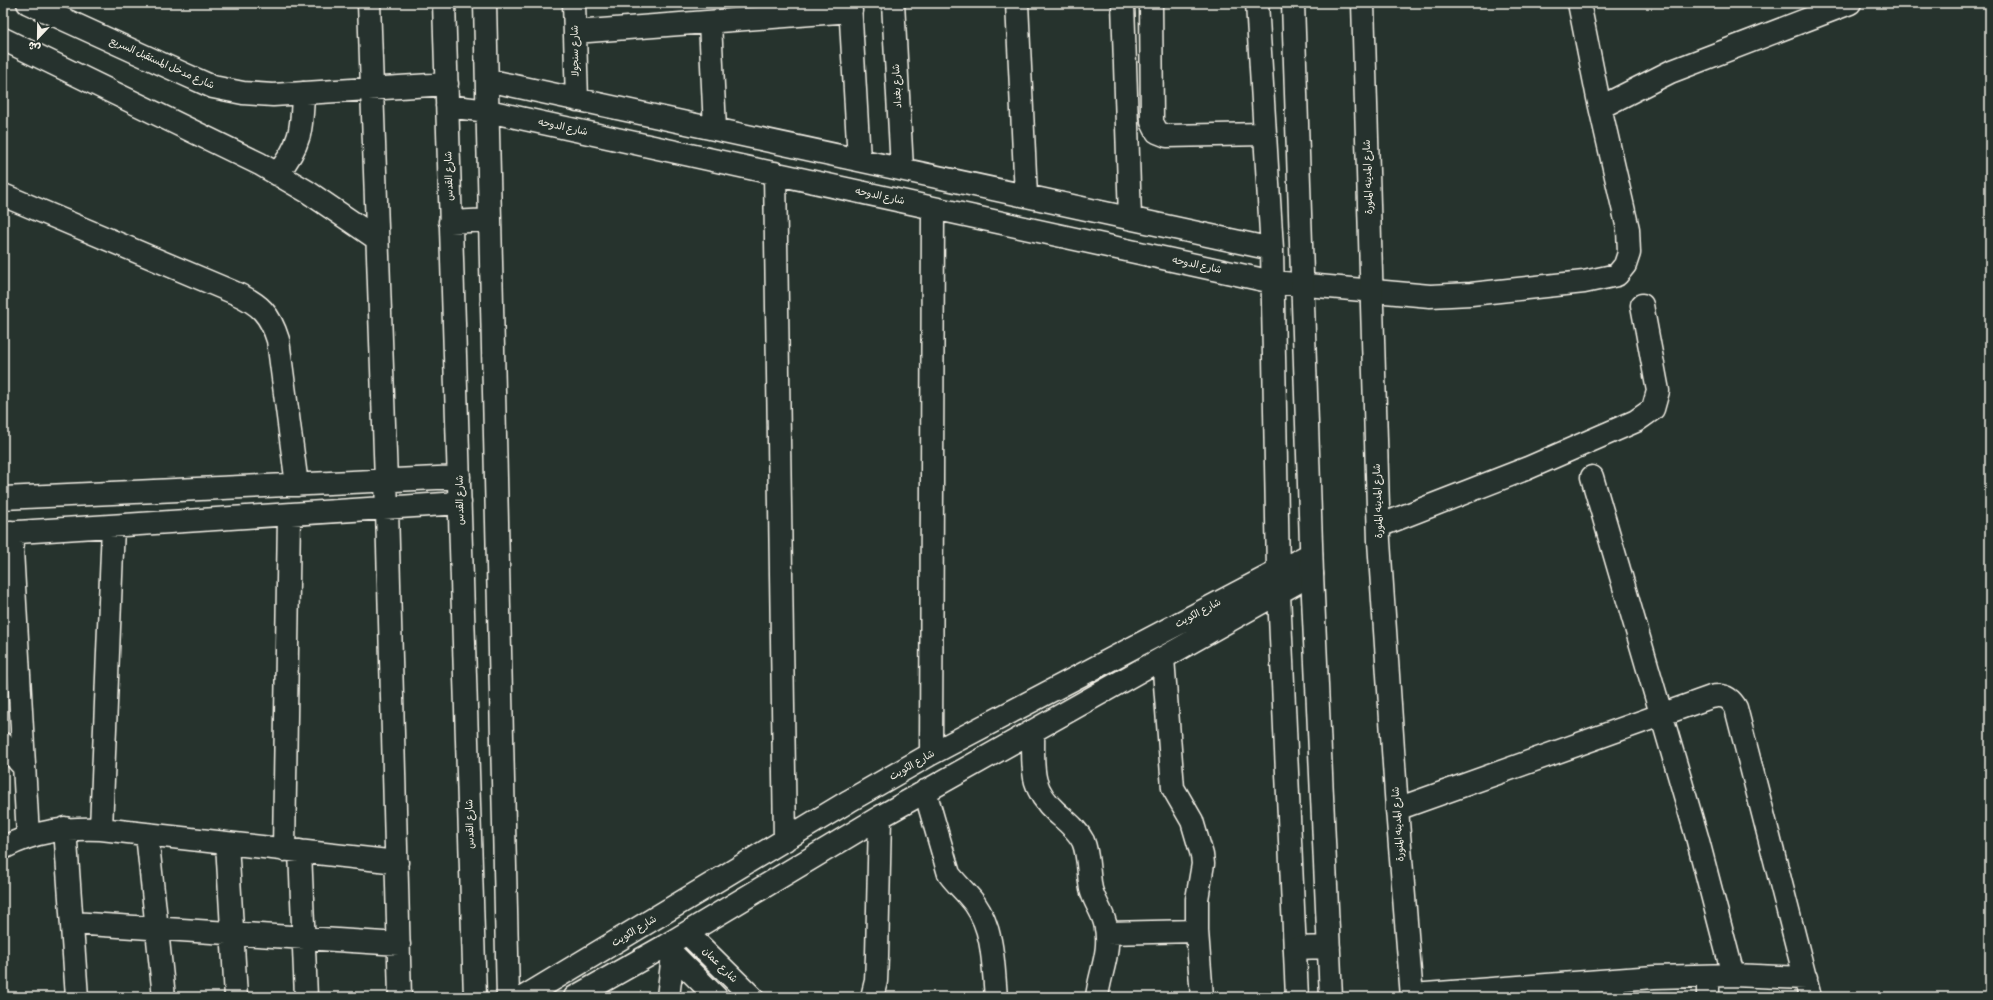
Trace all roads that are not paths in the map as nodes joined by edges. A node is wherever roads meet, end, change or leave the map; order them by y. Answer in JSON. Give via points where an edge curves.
{"nodes":[{"id":1,"x":28,"y":3,"type":"edge"},
{"id":2,"x":369,"y":3,"type":"edge"},
{"id":3,"x":444,"y":3,"type":"edge"},
{"id":4,"x":485,"y":3,"type":"edge"},
{"id":5,"x":574,"y":3,"type":"edge"},
{"id":6,"x":893,"y":3,"type":"edge"},
{"id":7,"x":1017,"y":3,"type":"edge"},
{"id":8,"x":1123,"y":3,"type":"edge"},
{"id":9,"x":1151,"y":3,"type":"edge"},
{"id":10,"x":1257,"y":3,"type":"edge"},
{"id":11,"x":1293,"y":3,"type":"edge"},
{"id":12,"x":1363,"y":3,"type":"edge"},
{"id":13,"x":1579,"y":3,"type":"edge"},
{"id":14,"x":1850,"y":3,"type":"edge"},
{"id":15,"x":850,"y":7,"type":"edge"},
{"id":16,"x":710,"y":22,"type":"junction"},
{"id":17,"x":575,"y":32,"type":"junction"},
{"id":18,"x":3,"y":39,"type":"edge"},
{"id":19,"x":487,"y":80,"type":"junction"},
{"id":20,"x":447,"y":84,"type":"junction"},
{"id":21,"x":372,"y":88,"type":"junction"},
{"id":22,"x":303,"y":93,"type":"junction"},
{"id":23,"x":577,"y":100,"type":"junction"},
{"id":24,"x":447,"y":106,"type":"junction"},
{"id":25,"x":1600,"y":106,"type":"junction"},
{"id":26,"x":488,"y":110,"type":"junction"},
{"id":27,"x":716,"y":129,"type":"junction"},
{"id":28,"x":1264,"y":134,"type":"junction"},
{"id":29,"x":852,"y":158,"type":"junction"},
{"id":30,"x":902,"y":169,"type":"junction"},
{"id":31,"x":775,"y":173,"type":"junction"},
{"id":32,"x":277,"y":174,"type":"junction"},
{"id":33,"x":842,"y":188,"type":"junction"},
{"id":34,"x":3,"y":195,"type":"edge"},
{"id":35,"x":1026,"y":196,"type":"junction"},
{"id":36,"x":933,"y":208,"type":"junction"},
{"id":37,"x":1130,"y":218,"type":"junction"},
{"id":38,"x":490,"y":220,"type":"junction"},
{"id":39,"x":450,"y":222,"type":"junction"},
{"id":40,"x":377,"y":239,"type":"junction"},
{"id":41,"x":1272,"y":249,"type":"junction"},
{"id":42,"x":1273,"y":282,"type":"junction"},
{"id":43,"x":1304,"y":285,"type":"junction"},
{"id":44,"x":1372,"y":292,"type":"junction"},
{"id":45,"x":1642,"y":305,"type":"dead end"},
{"id":46,"x":459,"y":477,"type":"junction"},
{"id":47,"x":1592,"y":477,"type":"dead end"},
{"id":48,"x":386,"y":481,"type":"junction"},
{"id":49,"x":297,"y":485,"type":"junction"},
{"id":50,"x":6,"y":496,"type":"edge"},
{"id":51,"x":460,"y":503,"type":"junction"},
{"id":52,"x":387,"y":509,"type":"junction"},
{"id":53,"x":289,"y":515,"type":"junction"},
{"id":54,"x":113,"y":526,"type":"junction"},
{"id":55,"x":1378,"y":526,"type":"junction"},
{"id":56,"x":7,"y":532,"type":"edge"},
{"id":57,"x":1311,"y":564,"type":"junction"},
{"id":58,"x":1278,"y":571,"type":"junction"},
{"id":59,"x":1279,"y":593,"type":"junction"},
{"id":60,"x":1162,"y":658,"type":"junction"},
{"id":61,"x":1661,"y":715,"type":"junction"},
{"id":62,"x":1033,"y":731,"type":"junction"},
{"id":63,"x":3,"y":744,"type":"edge"},
{"id":64,"x":931,"y":754,"type":"junction"},
{"id":65,"x":24,"y":767,"type":"junction"},
{"id":66,"x":925,"y":791,"type":"junction"},
{"id":67,"x":849,"y":801,"type":"junction"},
{"id":68,"x":1397,"y":809,"type":"junction"},
{"id":69,"x":872,"y":821,"type":"junction"},
{"id":70,"x":65,"y":828,"type":"junction"},
{"id":71,"x":101,"y":829,"type":"junction"},
{"id":72,"x":147,"y":834,"type":"junction"},
{"id":73,"x":28,"y":836,"type":"junction"},
{"id":74,"x":785,"y":840,"type":"junction"},
{"id":75,"x":227,"y":843,"type":"junction"},
{"id":76,"x":3,"y":848,"type":"edge"},
{"id":77,"x":292,"y":850,"type":"junction"},
{"id":78,"x":397,"y":862,"type":"junction"},
{"id":79,"x":72,"y":923,"type":"junction"},
{"id":80,"x":156,"y":928,"type":"junction"},
{"id":81,"x":1197,"y":931,"type":"junction"},
{"id":82,"x":687,"y":933,"type":"junction"},
{"id":83,"x":1107,"y":933,"type":"junction"},
{"id":84,"x":232,"y":934,"type":"junction"},
{"id":85,"x":303,"y":938,"type":"junction"},
{"id":86,"x":399,"y":944,"type":"junction"},
{"id":87,"x":1329,"y":947,"type":"junction"},
{"id":88,"x":1295,"y":948,"type":"junction"},
{"id":89,"x":669,"y":951,"type":"junction"},
{"id":90,"x":1733,"y":975,"type":"junction"},
{"id":91,"x":1708,"y":976,"type":"junction"},
{"id":92,"x":1808,"y":987,"type":"edge"},
{"id":93,"x":1412,"y":996,"type":"edge"},
{"id":94,"x":77,"y":997,"type":"edge"},
{"id":95,"x":164,"y":997,"type":"edge"},
{"id":96,"x":236,"y":997,"type":"edge"},
{"id":97,"x":306,"y":997,"type":"edge"},
{"id":98,"x":400,"y":997,"type":"edge"},
{"id":99,"x":475,"y":997,"type":"edge"},
{"id":100,"x":508,"y":997,"type":"edge"},
{"id":101,"x":524,"y":997,"type":"edge"},
{"id":102,"x":576,"y":997,"type":"edge"},
{"id":103,"x":668,"y":997,"type":"edge"},
{"id":104,"x":716,"y":997,"type":"edge"},
{"id":105,"x":752,"y":997,"type":"edge"},
{"id":106,"x":872,"y":997,"type":"edge"},
{"id":107,"x":996,"y":997,"type":"edge"},
{"id":108,"x":1097,"y":997,"type":"edge"},
{"id":109,"x":1202,"y":997,"type":"edge"},
{"id":110,"x":1297,"y":997,"type":"edge"},
{"id":111,"x":1331,"y":997,"type":"edge"},
{"id":112,"x":1708,"y":997,"type":"edge"}],
"edges":[{"from":1,"to":22,"type":"street","name":"شارع مدخل المستقبل السريع","via":[[213,87],[273,95]]},
{"from":2,"to":21,"type":"street"},
{"from":3,"to":20,"type":"street","name":"شارع القدس"},
{"from":4,"to":19,"type":"street"},
{"from":5,"to":17,"type":"street","name":"شارع سنجولا"},
{"from":6,"to":30,"type":"street","name":"شارع بغداد"},
{"from":7,"to":35,"type":"street"},
{"from":8,"to":37,"type":"street"},
{"from":9,"to":28,"type":"street","via":[[1152,122],[1157,132],[1167,136]]},
{"from":10,"to":28,"type":"street"},
{"from":11,"to":43,"type":"street"},
{"from":12,"to":44,"type":"street","name":"شارع المدينه المنورة"},
{"from":13,"to":25,"type":"street"},
{"from":14,"to":25,"type":"street","via":[[1670,72]]},
{"from":15,"to":16,"type":"street"},
{"from":15,"to":29,"type":"street"},
{"from":16,"to":17,"type":"street"},
{"from":16,"to":27,"type":"street"},
{"from":17,"to":23,"type":"street","name":"شارع سنجولا"},
{"from":18,"to":32,"type":"street","via":[[226,146]]},
{"from":19,"to":23,"type":"street"},
{"from":19,"to":26,"type":"street"},
{"from":20,"to":21,"type":"street","name":"شارع مدخل المستقبل السريع"},
{"from":20,"to":24,"type":"street","name":"شارع القدس"},
{"from":21,"to":22,"type":"street","name":"شارع مدخل المستقبل السريع"},
{"from":21,"to":40,"type":"street"},
{"from":22,"to":32,"type":"street","via":[[301,132],[296,148]]},
{"from":23,"to":27,"type":"street"},
{"from":24,"to":26,"type":"street","name":"شارع الدوحه"},
{"from":24,"to":39,"type":"street","name":"شارع القدس"},
{"from":25,"to":44,"type":"street","name":"شارع الدوحه","via":[[1628,229],[1630,253],[1617,275],[1584,282],[1471,294],[1430,296]]},
{"from":26,"to":31,"type":"street","name":"شارع الدوحه"},
{"from":26,"to":38,"type":"street"},
{"from":27,"to":29,"type":"street"},
{"from":28,"to":41,"type":"street"},
{"from":29,"to":30,"type":"street"},
{"from":29,"to":33,"type":"street"},
{"from":30,"to":35,"type":"street"},
{"from":31,"to":33,"type":"street","name":"شارع الدوحه"},
{"from":31,"to":74,"type":"street"},
{"from":32,"to":40,"type":"street"},
{"from":33,"to":36,"type":"street","name":"شارع الدوحه"},
{"from":34,"to":49,"type":"street","via":[[249,299],[264,310],[273,324],[278,340]]},
{"from":35,"to":37,"type":"street"},
{"from":36,"to":42,"type":"street","name":"شارع الدوحه"},
{"from":36,"to":64,"type":"street"},
{"from":37,"to":41,"type":"street"},
{"from":38,"to":39,"type":"street"},
{"from":38,"to":100,"type":"street"},
{"from":39,"to":46,"type":"street","name":"شارع القدس"},
{"from":40,"to":48,"type":"street"},
{"from":41,"to":42,"type":"street"},
{"from":42,"to":43,"type":"street","name":"شارع الدوحه"},
{"from":42,"to":58,"type":"street"},
{"from":43,"to":44,"type":"street","name":"شارع الدوحه"},
{"from":43,"to":57,"type":"street"},
{"from":44,"to":55,"type":"street","name":"شارع المدينه المنورة"},
{"from":45,"to":55,"type":"street","via":[[1658,391],[1653,409],[1636,421],[1528,468]]},
{"from":46,"to":48,"type":"street"},
{"from":46,"to":51,"type":"street","name":"شارع القدس"},
{"from":47,"to":61,"type":"street"},
{"from":48,"to":49,"type":"street"},
{"from":48,"to":52,"type":"street"},
{"from":49,"to":50,"type":"street"},
{"from":51,"to":52,"type":"street"},
{"from":51,"to":99,"type":"street","name":"شارع القدس"},
{"from":52,"to":53,"type":"street"},
{"from":52,"to":78,"type":"street"},
{"from":53,"to":54,"type":"street"},
{"from":53,"to":77,"type":"street"},
{"from":54,"to":56,"type":"street"},
{"from":54,"to":71,"type":"street"},
{"from":55,"to":68,"type":"street","name":"شارع المدينه المنورة"},
{"from":56,"to":65,"type":"street"},
{"from":57,"to":58,"type":"street","name":"شارع الكويت"},
{"from":57,"to":59,"type":"street"},
{"from":57,"to":87,"type":"street"},
{"from":58,"to":59,"type":"street"},
{"from":58,"to":64,"type":"street","name":"شارع الكويت"},
{"from":59,"to":60,"type":"street"},
{"from":59,"to":88,"type":"street"},
{"from":60,"to":62,"type":"street"},
{"from":60,"to":81,"type":"street","via":[[1173,788],[1192,821],[1202,855]]},
{"from":61,"to":68,"type":"street"},
{"from":61,"to":90,"type":"street","via":[[1697,837]]},
{"from":61,"to":92,"type":"street","via":[[1718,695],[1732,701],[1736,708]]},
{"from":62,"to":66,"type":"street"},
{"from":62,"to":83,"type":"street","via":[[1035,781],[1046,801],[1077,832],[1083,842],[1092,890]]},
{"from":63,"to":65,"type":"street"},
{"from":64,"to":67,"type":"street","name":"شارع الكويت"},
{"from":65,"to":73,"type":"street"},
{"from":66,"to":69,"type":"street"},
{"from":66,"to":107,"type":"street","via":[[950,874],[975,904],[989,932]]},
{"from":67,"to":69,"type":"street"},
{"from":67,"to":74,"type":"street","name":"شارع الكويت"},
{"from":68,"to":93,"type":"street","name":"شارع المدينه المنورة"},
{"from":69,"to":82,"type":"street"},
{"from":69,"to":106,"type":"street","via":[[877,956],[876,981]]},
{"from":70,"to":71,"type":"street"},
{"from":70,"to":73,"type":"street"},
{"from":70,"to":79,"type":"street"},
{"from":71,"to":72,"type":"street"},
{"from":72,"to":75,"type":"street"},
{"from":72,"to":80,"type":"street"},
{"from":73,"to":76,"type":"street"},
{"from":74,"to":101,"type":"street","name":"شارع الكويت"},
{"from":75,"to":77,"type":"street"},
{"from":75,"to":84,"type":"street"},
{"from":77,"to":78,"type":"street"},
{"from":77,"to":85,"type":"street"},
{"from":78,"to":86,"type":"street"},
{"from":79,"to":80,"type":"street"},
{"from":79,"to":94,"type":"street"},
{"from":80,"to":84,"type":"street"},
{"from":80,"to":95,"type":"street"},
{"from":81,"to":83,"type":"street"},
{"from":81,"to":109,"type":"street"},
{"from":82,"to":89,"type":"street"},
{"from":82,"to":105,"type":"street","name":"شارع عمان"},
{"from":83,"to":108,"type":"street","via":[[1106,963]]},
{"from":84,"to":85,"type":"street"},
{"from":84,"to":96,"type":"street"},
{"from":85,"to":86,"type":"street"},
{"from":85,"to":97,"type":"street"},
{"from":86,"to":98,"type":"street"},
{"from":87,"to":88,"type":"street"},
{"from":87,"to":111,"type":"street"},
{"from":88,"to":110,"type":"street"},
{"from":89,"to":102,"type":"street"},
{"from":89,"to":103,"type":"street"},
{"from":89,"to":104,"type":"street"},
{"from":90,"to":91,"type":"street"},
{"from":90,"to":92,"type":"street"},
{"from":91,"to":93,"type":"street","via":[[1600,980]]},
{"from":91,"to":112,"type":"street"}]}
